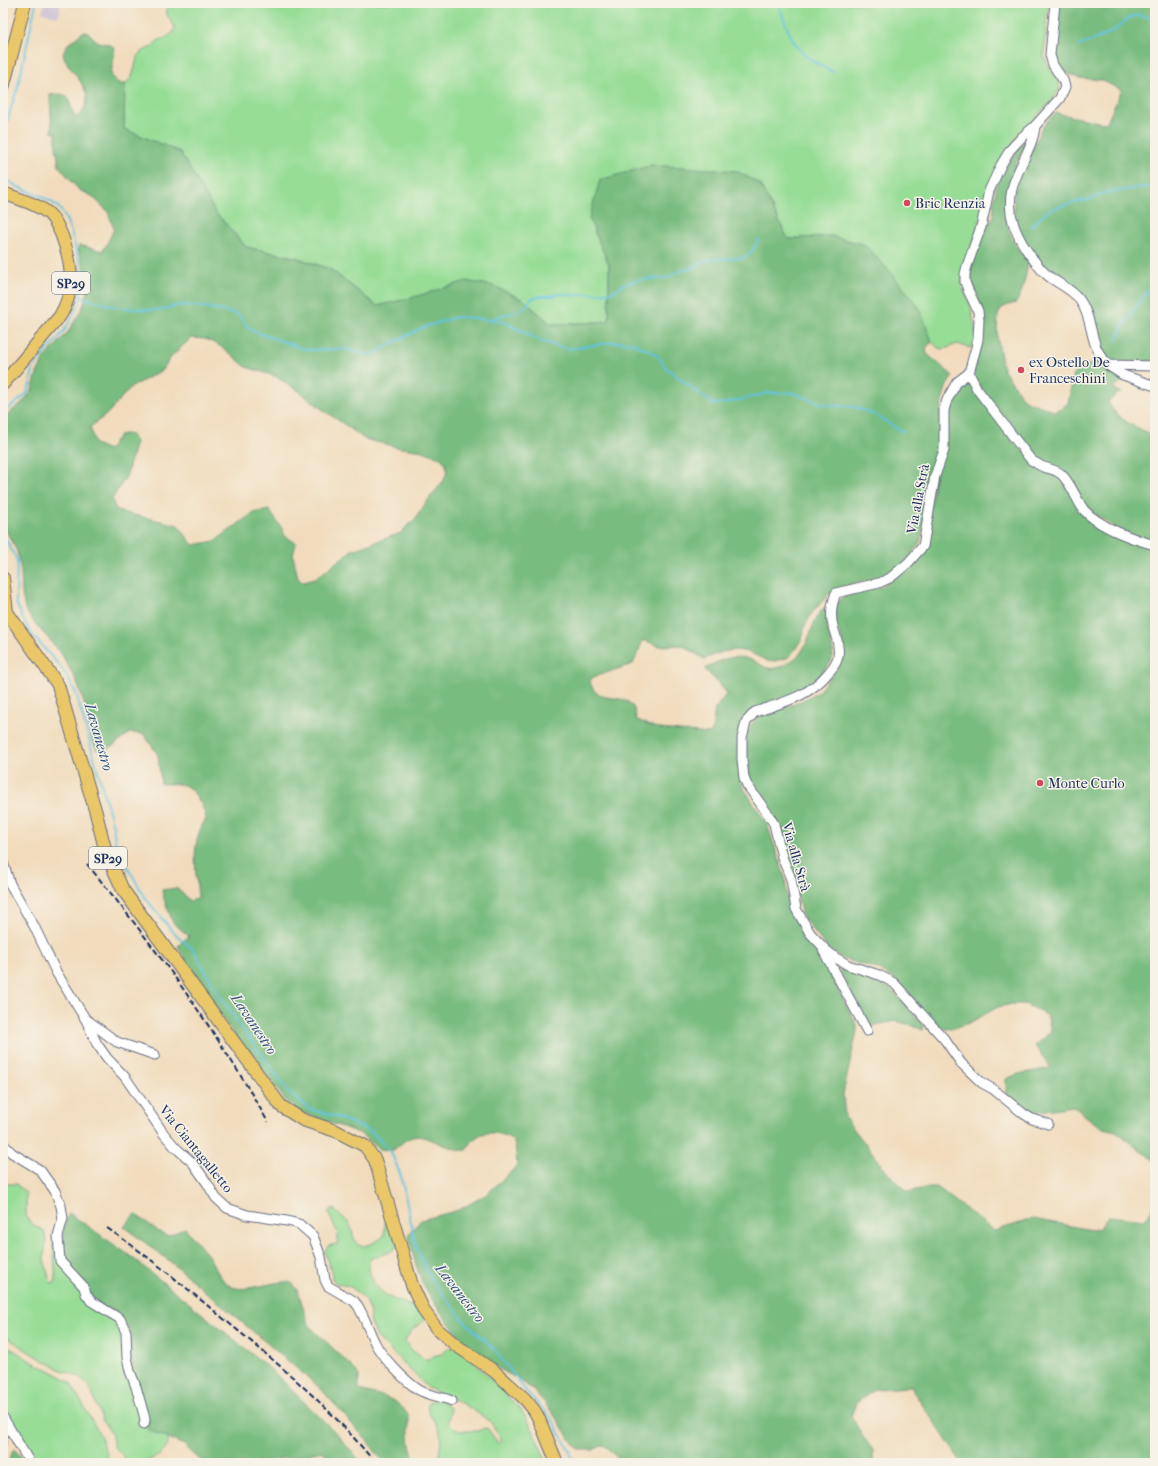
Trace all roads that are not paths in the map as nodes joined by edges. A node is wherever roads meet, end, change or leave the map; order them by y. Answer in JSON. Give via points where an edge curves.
{"nodes":[{"id":1,"x":25,"y":3,"type":"edge"},
{"id":2,"x":1055,"y":3,"type":"edge"},
{"id":3,"x":3,"y":88,"type":"edge"},
{"id":4,"x":1035,"y":126,"type":"junction"},
{"id":5,"x":3,"y":193,"type":"edge"},
{"id":6,"x":1108,"y":365,"type":"junction"},
{"id":7,"x":1155,"y":366,"type":"edge"},
{"id":8,"x":969,"y":373,"type":"junction"},
{"id":9,"x":3,"y":384,"type":"edge"},
{"id":10,"x":1155,"y":386,"type":"edge"},
{"id":11,"x":1155,"y":545,"type":"edge"},
{"id":12,"x":3,"y":578,"type":"edge"},
{"id":13,"x":3,"y":862,"type":"edge"},
{"id":14,"x":819,"y":944,"type":"junction"},
{"id":15,"x":86,"y":1020,"type":"junction"},
{"id":16,"x":867,"y":1031,"type":"dead end"},
{"id":17,"x":155,"y":1055,"type":"dead end"},
{"id":18,"x":1048,"y":1124,"type":"dead end"},
{"id":19,"x":3,"y":1144,"type":"edge"},
{"id":20,"x":452,"y":1401,"type":"dead end"},
{"id":21,"x":3,"y":1417,"type":"edge"},
{"id":22,"x":144,"y":1424,"type":"dead end"},
{"id":23,"x":30,"y":1463,"type":"edge"},
{"id":24,"x":557,"y":1463,"type":"edge"}],
"edges":[{"from":1,"to":3,"type":"main road"},
{"from":2,"to":4,"type":"street","via":[[1050,55],[1065,87],[1060,98]]},
{"from":4,"to":6,"type":"street","via":[[1033,138],[1012,190],[1011,218],[1023,247],[1045,274],[1066,287],[1080,300],[1097,349]]},
{"from":4,"to":8,"type":"street","via":[[1016,143],[1001,165],[989,191],[981,227],[967,266],[965,282],[978,311],[979,320],[978,340]]},
{"from":5,"to":9,"type":"main road","number":"SP29","via":[[40,208],[57,224],[65,245],[71,285],[66,306],[60,316]]},
{"from":6,"to":7,"type":"street"},
{"from":6,"to":10,"type":"street","via":[[1123,375]]},
{"from":8,"to":11,"type":"street","via":[[1031,460],[1060,473],[1070,483],[1091,516],[1117,532]]},
{"from":8,"to":14,"type":"street","name":"Via alla Strà","via":[[957,382],[944,410],[944,450],[935,476],[920,550],[899,572],[886,580],[836,593],[831,620],[839,657],[834,665],[811,689],[788,701],[755,712],[744,726],[744,778],[774,824],[782,857],[791,878],[796,909]]},
{"from":12,"to":24,"type":"main road","number":"SP29","via":[[7,612],[22,637],[58,685],[106,853],[123,890],[281,1106],[303,1120],[336,1131],[365,1146],[370,1152],[375,1160],[412,1285],[424,1311],[437,1329],[494,1371],[525,1399],[539,1419]]},
{"from":13,"to":15,"type":"street","name":"Via Ciantagalletto","via":[[10,884],[56,972]]},
{"from":14,"to":16,"type":"street","name":"Via alla Strà"},
{"from":14,"to":18,"type":"street","name":"Via alla Strà","via":[[848,965],[894,983],[945,1040],[960,1063],[1024,1114]]},
{"from":15,"to":17,"type":"street","name":"Via Ciantagalletto","via":[[117,1042]]},
{"from":15,"to":20,"type":"street","name":"Via Ciantagalletto","via":[[107,1058],[126,1077],[164,1134],[193,1163],[216,1198],[227,1208],[247,1215],[299,1224],[313,1236],[328,1286],[354,1301],[374,1342],[386,1358],[419,1390]]},
{"from":19,"to":22,"type":"street","via":[[12,1153],[40,1170],[55,1191],[64,1218],[58,1236],[60,1261],[84,1287],[91,1301],[120,1319],[126,1332],[127,1357],[144,1415]]},
{"from":21,"to":23,"type":"street"}]}
